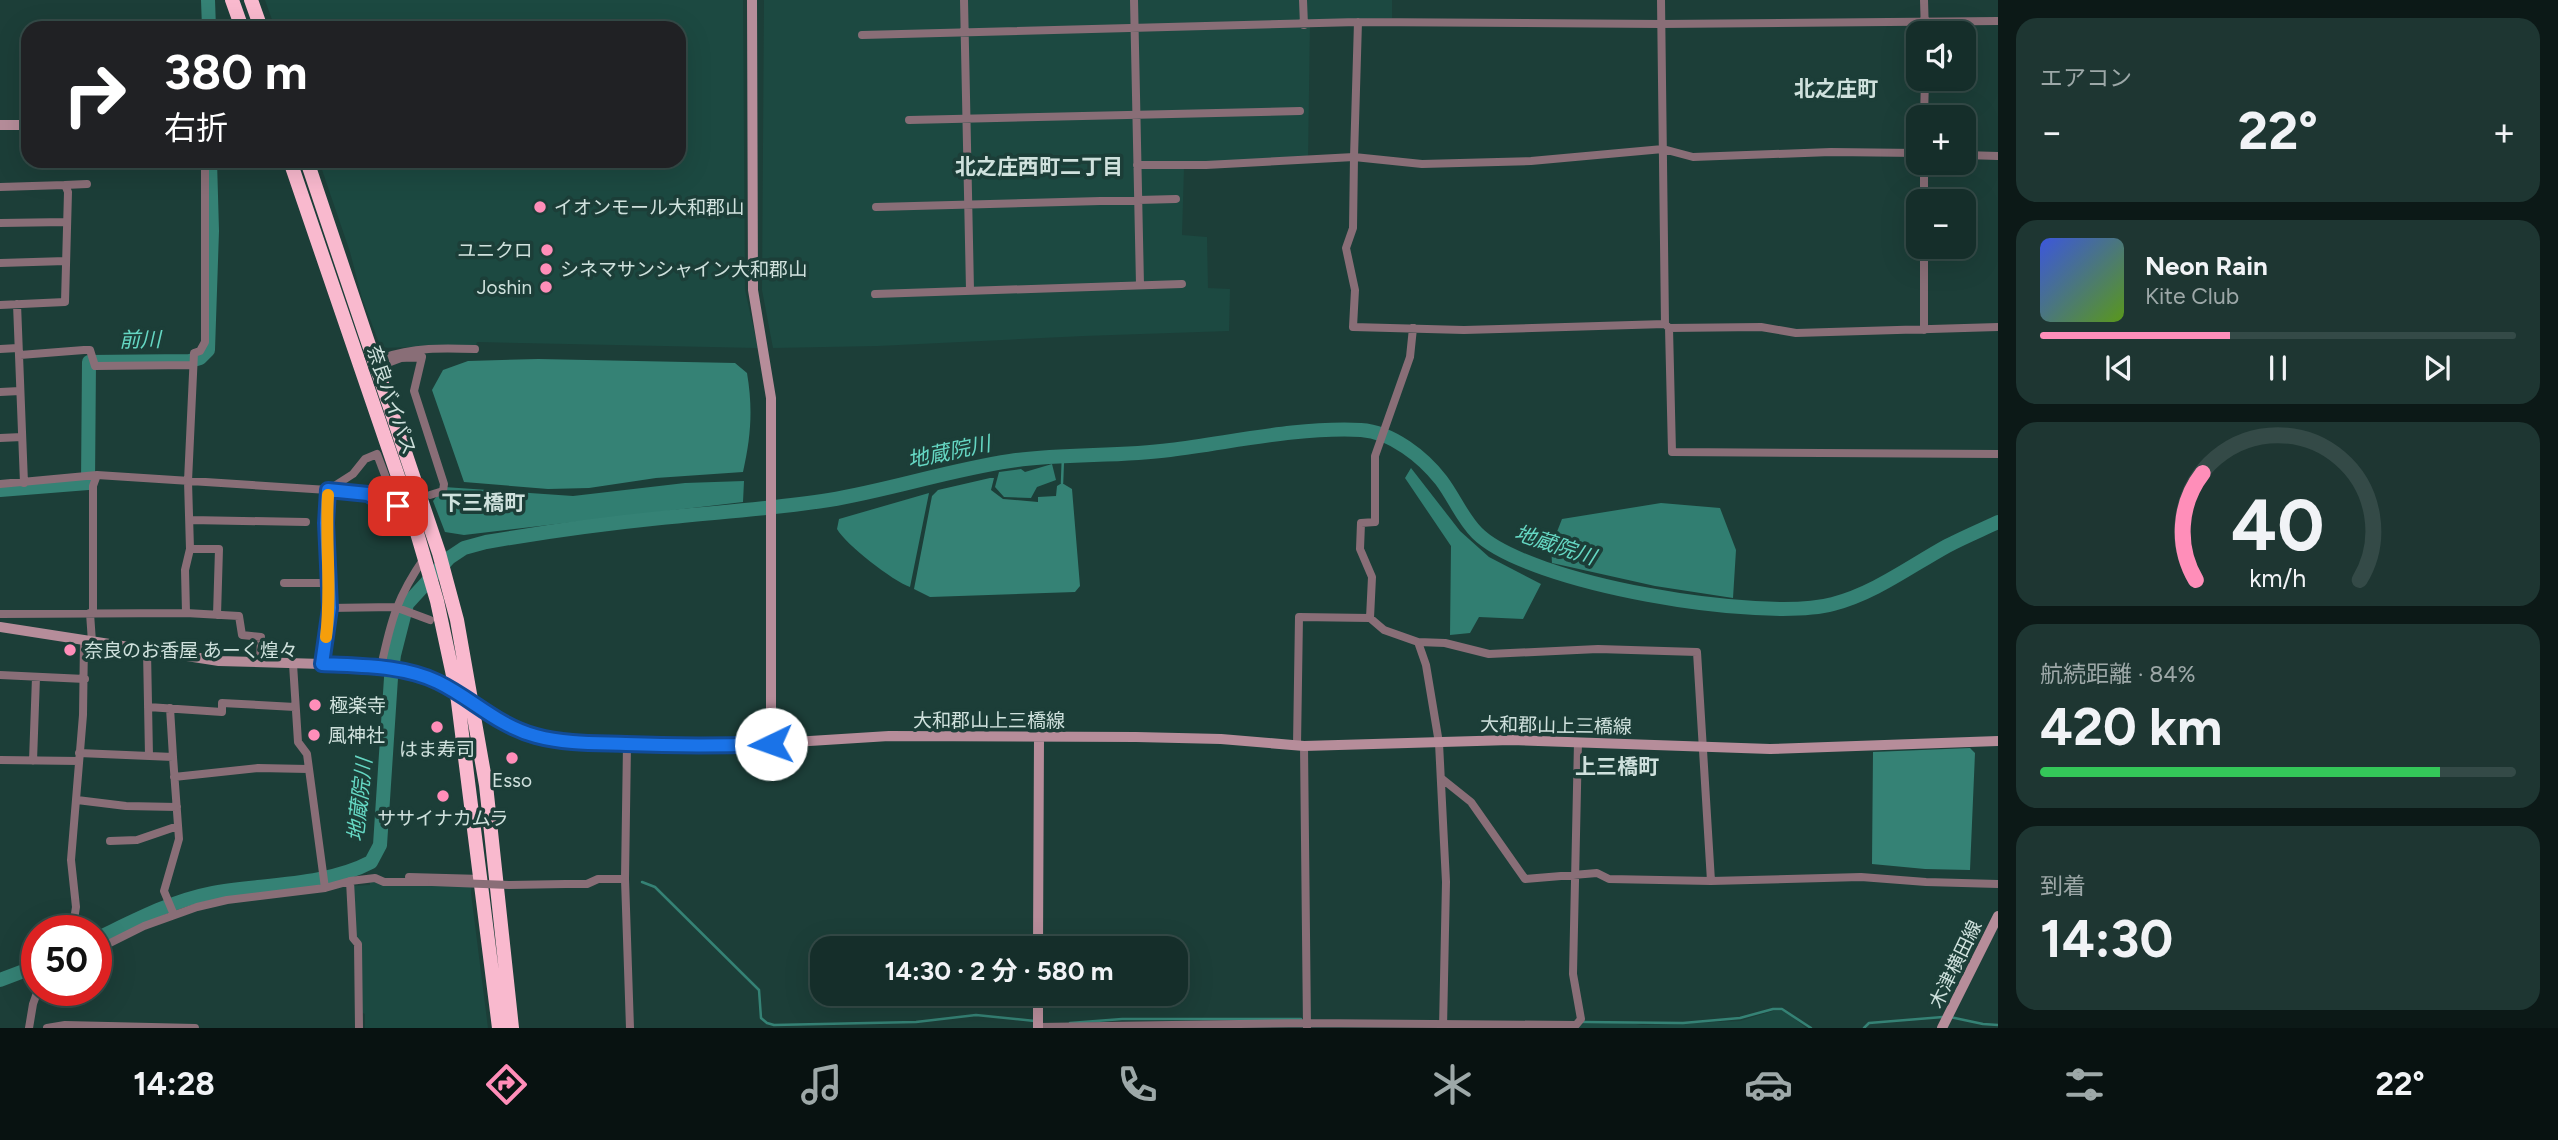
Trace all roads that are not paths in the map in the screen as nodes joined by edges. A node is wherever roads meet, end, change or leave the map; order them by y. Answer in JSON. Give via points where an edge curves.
{"nodes":[{"id":1,"x":232,"y":0,"type":"edge"},
{"id":2,"x":251,"y":0,"type":"edge"},
{"id":3,"x":752,"y":0,"type":"edge"},
{"id":4,"x":964,"y":0,"type":"edge"},
{"id":5,"x":1134,"y":0,"type":"edge"},
{"id":6,"x":1303,"y":0,"type":"edge"},
{"id":7,"x":1661,"y":0,"type":"edge"},
{"id":8,"x":1924,"y":0,"type":"edge"},
{"id":9,"x":240,"y":21,"type":"edge"},
{"id":10,"x":258,"y":21,"type":"edge"},
{"id":11,"x":1925,"y":21,"type":"edge"},
{"id":12,"x":1976,"y":21,"type":"edge"},
{"id":13,"x":1998,"y":21,"type":"edge"},
{"id":14,"x":1359,"y":22,"type":"junction"},
{"id":15,"x":1906,"y":22,"type":"edge"},
{"id":16,"x":1661,"y":24,"type":"junction"},
{"id":17,"x":1304,"y":25,"type":"junction"},
{"id":18,"x":1135,"y":28,"type":"junction"},
{"id":19,"x":965,"y":33,"type":"junction"},
{"id":20,"x":862,"y":35,"type":"dead end"},
{"id":21,"x":1300,"y":111,"type":"dead end"},
{"id":22,"x":1136,"y":114,"type":"junction"},
{"id":23,"x":966,"y":118,"type":"junction"},
{"id":24,"x":909,"y":120,"type":"dead end"},
{"id":25,"x":0,"y":125,"type":"edge"},
{"id":26,"x":21,"y":125,"type":"edge"},
{"id":27,"x":1663,"y":149,"type":"junction"},
{"id":28,"x":1906,"y":153,"type":"edge"},
{"id":29,"x":1976,"y":155,"type":"edge"},
{"id":30,"x":1998,"y":156,"type":"edge"},
{"id":31,"x":1354,"y":157,"type":"junction"},
{"id":32,"x":1138,"y":165,"type":"junction"},
{"id":33,"x":205,"y":168,"type":"edge"},
{"id":34,"x":292,"y":168,"type":"edge"},
{"id":35,"x":309,"y":168,"type":"edge"},
{"id":36,"x":87,"y":184,"type":"dead end"},
{"id":37,"x":65,"y":185,"type":"junction"},
{"id":38,"x":0,"y":187,"type":"edge"},
{"id":39,"x":1138,"y":199,"type":"junction"},
{"id":40,"x":1176,"y":199,"type":"dead end"},
{"id":41,"x":968,"y":204,"type":"junction"},
{"id":42,"x":876,"y":207,"type":"dead end"},
{"id":43,"x":67,"y":222,"type":"junction"},
{"id":44,"x":0,"y":223,"type":"edge"},
{"id":45,"x":1924,"y":259,"type":"edge"},
{"id":46,"x":66,"y":261,"type":"junction"},
{"id":47,"x":0,"y":263,"type":"edge"},
{"id":48,"x":1182,"y":284,"type":"dead end"},
{"id":49,"x":1140,"y":285,"type":"junction"},
{"id":50,"x":970,"y":290,"type":"junction"},
{"id":51,"x":875,"y":294,"type":"dead end"},
{"id":52,"x":17,"y":304,"type":"junction"},
{"id":53,"x":0,"y":305,"type":"edge"},
{"id":54,"x":1667,"y":326,"type":"junction"},
{"id":55,"x":1998,"y":327,"type":"edge"},
{"id":56,"x":1413,"y":328,"type":"junction"},
{"id":57,"x":1924,"y":330,"type":"junction"},
{"id":58,"x":0,"y":349,"type":"edge"},
{"id":59,"x":475,"y":349,"type":"dead end"},
{"id":60,"x":19,"y":352,"type":"junction"},
{"id":61,"x":193,"y":365,"type":"junction"},
{"id":62,"x":0,"y":391,"type":"edge"},
{"id":63,"x":20,"y":391,"type":"junction"},
{"id":64,"x":22,"y":437,"type":"junction"},
{"id":65,"x":0,"y":438,"type":"edge"},
{"id":66,"x":1998,"y":454,"type":"edge"},
{"id":67,"x":97,"y":475,"type":"junction"},
{"id":68,"x":188,"y":481,"type":"junction"},
{"id":69,"x":24,"y":483,"type":"junction"},
{"id":70,"x":0,"y":484,"type":"edge"},
{"id":71,"x":328,"y":490,"type":"junction"},
{"id":72,"x":430,"y":495,"type":"dead end"},
{"id":73,"x":401,"y":501,"type":"junction"},
{"id":74,"x":190,"y":520,"type":"junction"},
{"id":75,"x":306,"y":522,"type":"dead end"},
{"id":76,"x":190,"y":549,"type":"junction"},
{"id":77,"x":426,"y":561,"type":"junction"},
{"id":78,"x":284,"y":583,"type":"dead end"},
{"id":79,"x":327,"y":583,"type":"junction"},
{"id":80,"x":330,"y":608,"type":"junction"},
{"id":81,"x":398,"y":608,"type":"junction"},
{"id":82,"x":91,"y":613,"type":"junction"},
{"id":83,"x":186,"y":613,"type":"junction"},
{"id":84,"x":0,"y":614,"type":"edge"},
{"id":85,"x":217,"y":615,"type":"junction"},
{"id":86,"x":1370,"y":618,"type":"junction"},
{"id":87,"x":430,"y":620,"type":"dead end"},
{"id":88,"x":0,"y":626,"type":"edge"},
{"id":89,"x":88,"y":641,"type":"junction"},
{"id":90,"x":1418,"y":642,"type":"junction"},
{"id":91,"x":147,"y":651,"type":"junction"},
{"id":92,"x":260,"y":663,"type":"junction"},
{"id":93,"x":293,"y":664,"type":"junction"},
{"id":94,"x":322,"y":664,"type":"junction"},
{"id":95,"x":383,"y":667,"type":"junction"},
{"id":96,"x":0,"y":675,"type":"edge"},
{"id":97,"x":36,"y":677,"type":"junction"},
{"id":98,"x":85,"y":679,"type":"junction"},
{"id":99,"x":457,"y":694,"type":"junction"},
{"id":100,"x":473,"y":705,"type":"junction"},
{"id":101,"x":148,"y":707,"type":"junction"},
{"id":102,"x":295,"y":707,"type":"junction"},
{"id":103,"x":170,"y":708,"type":"junction"},
{"id":104,"x":1039,"y":738,"type":"junction"},
{"id":105,"x":1998,"y":741,"type":"edge"},
{"id":106,"x":1578,"y":742,"type":"junction"},
{"id":107,"x":1439,"y":743,"type":"junction"},
{"id":108,"x":627,"y":744,"type":"junction"},
{"id":109,"x":771,"y":744,"type":"junction"},
{"id":110,"x":1300,"y":745,"type":"junction"},
{"id":111,"x":1703,"y":746,"type":"junction"},
{"id":112,"x":149,"y":756,"type":"junction"},
{"id":113,"x":79,"y":757,"type":"junction"},
{"id":114,"x":173,"y":757,"type":"junction"},
{"id":115,"x":0,"y":760,"type":"edge"},
{"id":116,"x":33,"y":761,"type":"junction"},
{"id":117,"x":308,"y":769,"type":"junction"},
{"id":118,"x":174,"y":777,"type":"junction"},
{"id":119,"x":1441,"y":778,"type":"junction"},
{"id":120,"x":77,"y":800,"type":"junction"},
{"id":121,"x":177,"y":807,"type":"junction"},
{"id":122,"x":178,"y":826,"type":"junction"},
{"id":123,"x":110,"y":841,"type":"dead end"},
{"id":124,"x":1576,"y":874,"type":"junction"},
{"id":125,"x":375,"y":878,"type":"junction"},
{"id":126,"x":482,"y":879,"type":"junction"},
{"id":127,"x":625,"y":879,"type":"junction"},
{"id":128,"x":350,"y":881,"type":"junction"},
{"id":129,"x":1711,"y":881,"type":"junction"},
{"id":130,"x":1998,"y":884,"type":"edge"},
{"id":131,"x":325,"y":886,"type":"junction"},
{"id":132,"x":173,"y":914,"type":"junction"},
{"id":133,"x":75,"y":915,"type":"edge"},
{"id":134,"x":1998,"y":916,"type":"edge"},
{"id":135,"x":1038,"y":936,"type":"edge"},
{"id":136,"x":112,"y":942,"type":"edge"},
{"id":137,"x":33,"y":1006,"type":"edge"},
{"id":138,"x":1038,"y":1006,"type":"edge"},
{"id":139,"x":1307,"y":1023,"type":"edge"},
{"id":140,"x":1038,"y":1024,"type":"edge"},
{"id":141,"x":1443,"y":1026,"type":"edge"},
{"id":142,"x":1944,"y":1026,"type":"edge"},
{"id":143,"x":29,"y":1028,"type":"edge"},
{"id":144,"x":47,"y":1028,"type":"edge"},
{"id":145,"x":168,"y":1028,"type":"edge"},
{"id":146,"x":195,"y":1028,"type":"edge"},
{"id":147,"x":359,"y":1028,"type":"edge"},
{"id":148,"x":499,"y":1028,"type":"edge"},
{"id":149,"x":512,"y":1028,"type":"edge"},
{"id":150,"x":630,"y":1028,"type":"edge"}],
"edges":[{"from":1,"to":9,"type":"highway"},
{"from":2,"to":10,"type":"highway"},
{"from":3,"to":109,"type":"main road","via":[[753,290],[771,397]]},
{"from":4,"to":19,"type":"street"},
{"from":5,"to":18,"type":"street"},
{"from":6,"to":17,"type":"street"},
{"from":7,"to":16,"type":"street"},
{"from":8,"to":11,"type":"street"},
{"from":12,"to":13,"type":"street"},
{"from":14,"to":16,"type":"street"},
{"from":14,"to":17,"type":"street"},
{"from":14,"to":31,"type":"street"},
{"from":15,"to":16,"type":"street"},
{"from":16,"to":27,"type":"street"},
{"from":17,"to":18,"type":"street"},
{"from":18,"to":19,"type":"street"},
{"from":18,"to":22,"type":"street"},
{"from":19,"to":20,"type":"street"},
{"from":19,"to":23,"type":"street"},
{"from":21,"to":22,"type":"street"},
{"from":22,"to":23,"type":"street"},
{"from":22,"to":32,"type":"street"},
{"from":23,"to":24,"type":"street"},
{"from":23,"to":41,"type":"street"},
{"from":25,"to":26,"type":"main road"},
{"from":27,"to":28,"type":"street","via":[[1693,157]]},
{"from":27,"to":31,"type":"street","via":[[1531,161],[1422,164]]},
{"from":27,"to":54,"type":"street"},
{"from":29,"to":30,"type":"street"},
{"from":31,"to":32,"type":"street"},
{"from":31,"to":56,"type":"street","via":[[1353,228],[1346,248],[1355,290],[1353,327]]},
{"from":32,"to":39,"type":"street"},
{"from":33,"to":61,"type":"street","via":[[205,342],[194,353]]},
{"from":34,"to":73,"type":"highway","name":"奈良バイパス"},
{"from":35,"to":100,"type":"highway","name":"奈良バイパス","via":[[439,552]]},
{"from":36,"to":37,"type":"street"},
{"from":37,"to":38,"type":"street"},
{"from":37,"to":43,"type":"street"},
{"from":39,"to":40,"type":"street"},
{"from":39,"to":41,"type":"street"},
{"from":39,"to":49,"type":"street"},
{"from":41,"to":42,"type":"street"},
{"from":41,"to":50,"type":"street"},
{"from":43,"to":44,"type":"street"},
{"from":43,"to":46,"type":"street"},
{"from":45,"to":57,"type":"street"},
{"from":46,"to":47,"type":"street"},
{"from":46,"to":52,"type":"street","via":[[65,302]]},
{"from":48,"to":49,"type":"street"},
{"from":49,"to":50,"type":"street"},
{"from":50,"to":51,"type":"street"},
{"from":52,"to":53,"type":"street"},
{"from":52,"to":60,"type":"street"},
{"from":54,"to":56,"type":"street"},
{"from":54,"to":57,"type":"street","via":[[1760,327],[1796,333]]},
{"from":54,"to":66,"type":"street","via":[[1672,452]]},
{"from":55,"to":57,"type":"street"},
{"from":56,"to":86,"type":"street","via":[[1410,357],[1375,456],[1375,522],[1361,523],[1360,549],[1372,576]]},
{"from":58,"to":60,"type":"street"},
{"from":59,"to":72,"type":"street","via":[[402,351],[383,358],[385,364],[422,357],[414,391],[444,484],[443,491]]},
{"from":60,"to":61,"type":"street","via":[[90,351],[95,366]]},
{"from":60,"to":63,"type":"street"},
{"from":61,"to":68,"type":"street"},
{"from":62,"to":63,"type":"street"},
{"from":63,"to":64,"type":"street"},
{"from":64,"to":65,"type":"street"},
{"from":64,"to":69,"type":"street"},
{"from":67,"to":68,"type":"street"},
{"from":67,"to":69,"type":"street"},
{"from":67,"to":82,"type":"street","via":[[93,486]]},
{"from":68,"to":71,"type":"street"},
{"from":68,"to":74,"type":"street"},
{"from":69,"to":70,"type":"street"},
{"from":71,"to":73,"type":"street","via":[[368,494],[391,508]]},
{"from":71,"to":73,"type":"street","via":[[353,474],[365,458],[377,454],[394,499]]},
{"from":71,"to":79,"type":"street"},
{"from":73,"to":77,"type":"highway","name":"奈良バイパス"},
{"from":74,"to":75,"type":"street"},
{"from":74,"to":76,"type":"street"},
{"from":76,"to":83,"type":"street","via":[[185,570]]},
{"from":76,"to":85,"type":"street","via":[[219,549]]},
{"from":77,"to":81,"type":"street","via":[[402,591]]},
{"from":77,"to":99,"type":"highway","name":"奈良バイパス"},
{"from":78,"to":79,"type":"street"},
{"from":79,"to":80,"type":"street"},
{"from":80,"to":81,"type":"street"},
{"from":80,"to":94,"type":"street"},
{"from":81,"to":87,"type":"street"},
{"from":81,"to":95,"type":"street"},
{"from":82,"to":83,"type":"street"},
{"from":82,"to":84,"type":"street"},
{"from":82,"to":89,"type":"street"},
{"from":83,"to":85,"type":"street"},
{"from":85,"to":92,"type":"street","via":[[239,615],[242,635],[261,637]]},
{"from":86,"to":90,"type":"street","via":[[1384,630]]},
{"from":86,"to":110,"type":"street","via":[[1299,617]]},
{"from":88,"to":89,"type":"main road","name":"大和郡山上三橋線"},
{"from":89,"to":91,"type":"main road","name":"大和郡山上三橋線"},
{"from":89,"to":98,"type":"street"},
{"from":90,"to":107,"type":"street"},
{"from":90,"to":111,"type":"street","via":[[1445,643],[1489,654],[1598,649],[1697,652]]},
{"from":91,"to":92,"type":"main road","name":"大和郡山上三橋線"},
{"from":91,"to":101,"type":"street"},
{"from":92,"to":93,"type":"main road","name":"大和郡山上三橋線"},
{"from":93,"to":94,"type":"main road","name":"大和郡山上三橋線"},
{"from":93,"to":102,"type":"street"},
{"from":94,"to":95,"type":"main road","name":"大和郡山上三橋線"},
{"from":95,"to":99,"type":"main road","name":"大和郡山上三橋線","via":[[438,682]]},
{"from":96,"to":97,"type":"street"},
{"from":97,"to":98,"type":"street"},
{"from":97,"to":116,"type":"street"},
{"from":98,"to":113,"type":"street"},
{"from":99,"to":100,"type":"main road","name":"大和郡山上三橋線"},
{"from":99,"to":126,"type":"highway","name":"奈良バイパス"},
{"from":100,"to":108,"type":"main road","name":"大和郡山上三橋線","via":[[538,737]]},
{"from":100,"to":149,"type":"highway","name":"奈良バイパス"},
{"from":101,"to":103,"type":"street"},
{"from":101,"to":112,"type":"street"},
{"from":102,"to":103,"type":"street","via":[[222,703],[222,712]]},
{"from":102,"to":117,"type":"street","via":[[298,742],[307,754]]},
{"from":103,"to":114,"type":"street"},
{"from":104,"to":109,"type":"main road","name":"大和郡山上三橋線","via":[[889,736]]},
{"from":104,"to":110,"type":"main road","name":"大和郡山上三橋線","via":[[1158,737]]},
{"from":104,"to":135,"type":"main road"},
{"from":105,"to":111,"type":"main road","name":"大和郡山上三橋線","via":[[1782,749]]},
{"from":106,"to":107,"type":"main road","name":"大和郡山上三橋線"},
{"from":106,"to":111,"type":"main road","name":"大和郡山上三橋線"},
{"from":106,"to":124,"type":"street"},
{"from":107,"to":110,"type":"main road","name":"大和郡山上三橋線"},
{"from":107,"to":119,"type":"street"},
{"from":108,"to":109,"type":"main road","name":"大和郡山上三橋線"},
{"from":108,"to":127,"type":"street"},
{"from":110,"to":139,"type":"street"},
{"from":111,"to":129,"type":"street"},
{"from":112,"to":113,"type":"street"},
{"from":112,"to":114,"type":"street"},
{"from":113,"to":116,"type":"street"},
{"from":113,"to":120,"type":"street"},
{"from":114,"to":118,"type":"street"},
{"from":115,"to":116,"type":"street"},
{"from":117,"to":118,"type":"street","via":[[258,768]]},
{"from":117,"to":131,"type":"street"},
{"from":118,"to":121,"type":"street"},
{"from":119,"to":124,"type":"street","via":[[1471,802],[1525,879]]},
{"from":119,"to":141,"type":"street","via":[[1446,882]]},
{"from":120,"to":121,"type":"street"},
{"from":120,"to":133,"type":"street","via":[[71,860]]},
{"from":121,"to":122,"type":"street"},
{"from":122,"to":123,"type":"street","via":[[137,840]]},
{"from":122,"to":132,"type":"street","via":[[179,839],[164,891]]},
{"from":124,"to":129,"type":"street"},
{"from":124,"to":141,"type":"street","via":[[1573,974],[1578,1022]]},
{"from":125,"to":126,"type":"street"},
{"from":125,"to":127,"type":"street","bridge":true,"via":[[384,883],[509,885]]},
{"from":125,"to":128,"type":"street"},
{"from":126,"to":148,"type":"highway","name":"奈良バイパス"},
{"from":127,"to":150,"type":"street"},
{"from":128,"to":131,"type":"street"},
{"from":128,"to":147,"type":"street","via":[[353,938],[358,944]]},
{"from":129,"to":130,"type":"street","via":[[1861,877]]},
{"from":131,"to":132,"type":"street","via":[[227,900]]},
{"from":132,"to":136,"type":"street"},
{"from":134,"to":142,"type":"main road","name":"木津横田線"},
{"from":137,"to":143,"type":"street"},
{"from":138,"to":140,"type":"main road"},
{"from":139,"to":140,"type":"street"},
{"from":139,"to":141,"type":"street"},
{"from":144,"to":145,"type":"street"},
{"from":145,"to":146,"type":"street"}]}
